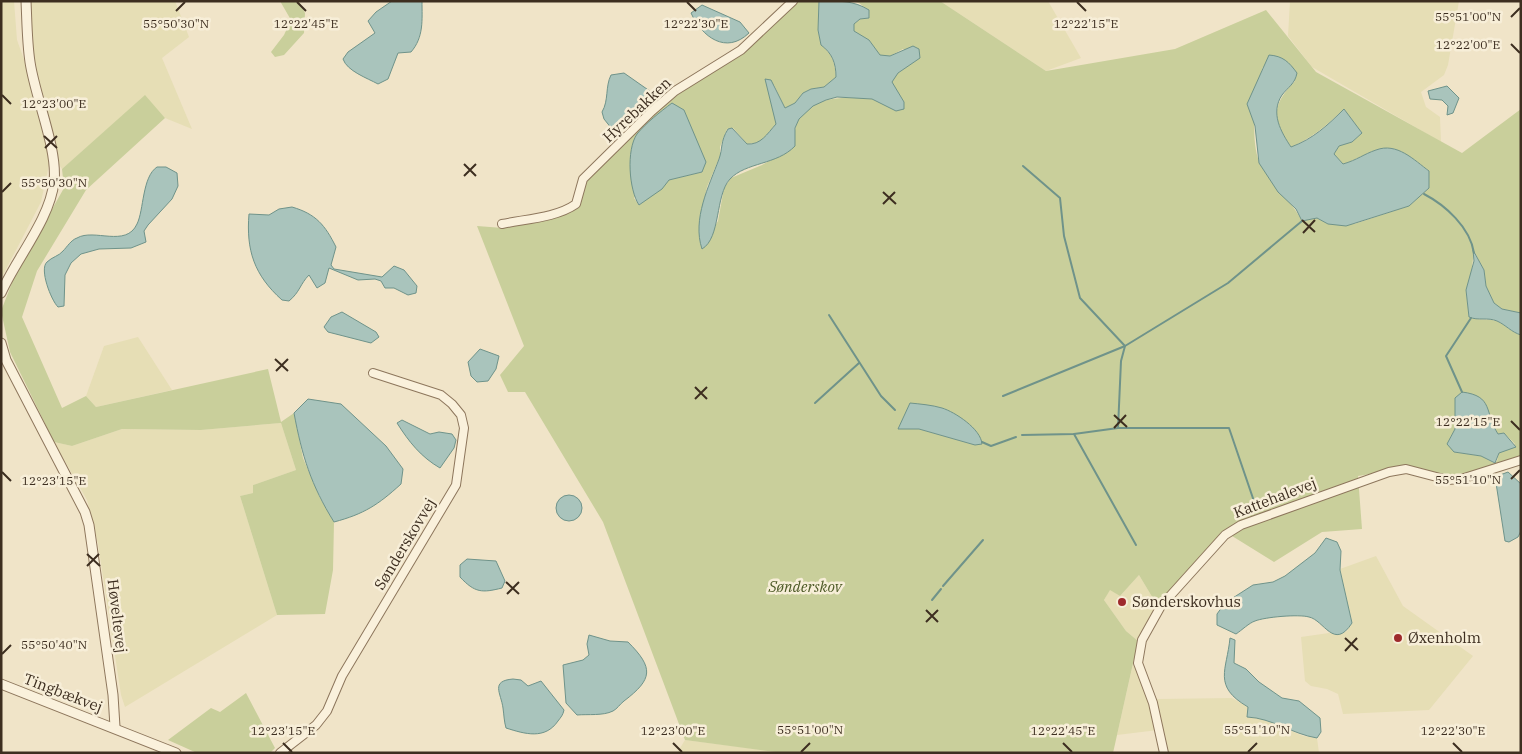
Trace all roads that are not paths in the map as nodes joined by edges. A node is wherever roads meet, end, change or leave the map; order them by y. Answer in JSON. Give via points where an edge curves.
{"nodes":[{"id":1,"x":26,"y":1,"type":"edge"},
{"id":2,"x":793,"y":1,"type":"edge"},
{"id":3,"x":502,"y":224,"type":"dead end"},
{"id":4,"x":1,"y":293,"type":"edge"},
{"id":5,"x":1,"y":343,"type":"edge"},
{"id":6,"x":373,"y":373,"type":"dead end"},
{"id":7,"x":1521,"y":460,"type":"edge"},
{"id":8,"x":1,"y":684,"type":"edge"},
{"id":9,"x":115,"y":727,"type":"junction"},
{"id":10,"x":176,"y":753,"type":"edge"},
{"id":11,"x":280,"y":753,"type":"edge"},
{"id":12,"x":1164,"y":753,"type":"edge"}],
"edges":[{"from":1,"to":4,"type":"street","via":[[30,63],[54,164],[54,182],[46,209]]},
{"from":2,"to":3,"type":"street","name":"Hyrebakken","via":[[741,50],[674,91],[652,111],[583,179],[576,204],[560,211]]},
{"from":5,"to":9,"type":"street","name":"Høveltevej","via":[[6,360],[89,525]]},
{"from":6,"to":11,"type":"street","name":"Sønderskovvej","via":[[441,395],[461,415],[464,428],[456,485],[342,676],[328,711],[316,725]]},
{"from":7,"to":12,"type":"street","name":"Kattehalevej","via":[[1462,479],[1448,480],[1406,469],[1389,472],[1241,525],[1225,534],[1161,606],[1142,640],[1138,663]]},
{"from":8,"to":9,"type":"street","name":"Tingbækvej"},
{"from":9,"to":10,"type":"street"}]}
